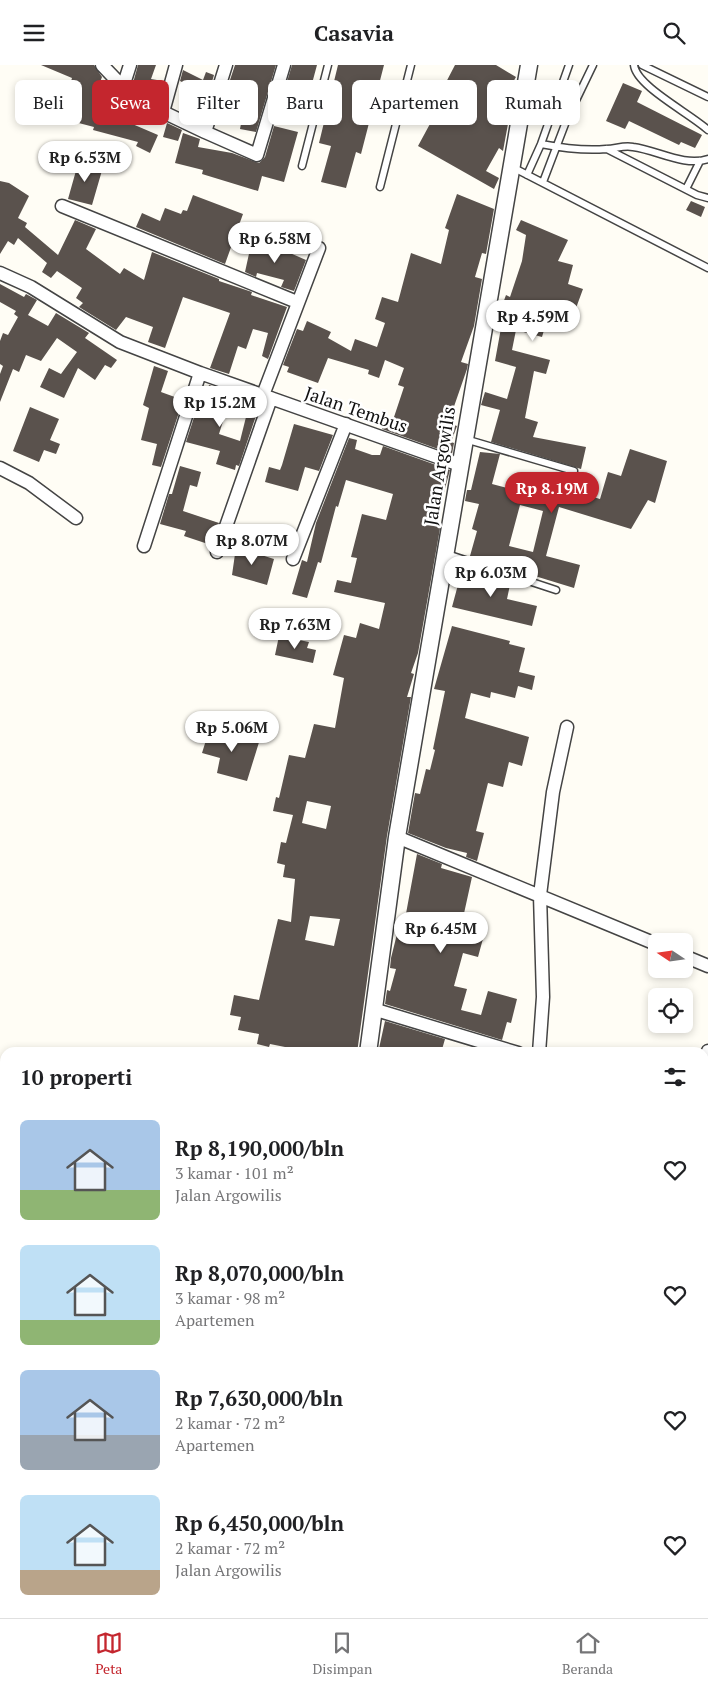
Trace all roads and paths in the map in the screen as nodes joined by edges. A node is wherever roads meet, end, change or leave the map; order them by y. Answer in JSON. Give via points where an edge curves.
{"nodes":[{"id":1,"x":102,"y":65,"type":"edge"},
{"id":2,"x":130,"y":65,"type":"edge"},
{"id":3,"x":176,"y":65,"type":"edge"},
{"id":4,"x":226,"y":65,"type":"edge"},
{"id":5,"x":284,"y":65,"type":"edge"},
{"id":6,"x":328,"y":65,"type":"edge"},
{"id":7,"x":411,"y":65,"type":"edge"},
{"id":8,"x":529,"y":65,"type":"edge"},
{"id":9,"x":569,"y":65,"type":"edge"},
{"id":10,"x":593,"y":65,"type":"edge"},
{"id":11,"x":634,"y":65,"type":"edge"},
{"id":12,"x":642,"y":65,"type":"edge"},
{"id":13,"x":117,"y":80,"type":"edge"},
{"id":14,"x":126,"y":80,"type":"edge"},
{"id":15,"x":169,"y":90,"type":"edge"},
{"id":16,"x":708,"y":97,"type":"edge"},
{"id":17,"x":169,"y":115,"type":"edge"},
{"id":18,"x":708,"y":130,"type":"edge"},
{"id":19,"x":205,"y":132,"type":"junction"},
{"id":20,"x":541,"y":144,"type":"junction"},
{"id":21,"x":556,"y":147,"type":"junction"},
{"id":22,"x":607,"y":149,"type":"junction"},
{"id":23,"x":708,"y":159,"type":"edge"},
{"id":24,"x":700,"y":161,"type":"junction"},
{"id":25,"x":302,"y":166,"type":"dead end"},
{"id":26,"x":512,"y":167,"type":"junction"},
{"id":27,"x":527,"y":175,"type":"junction"},
{"id":28,"x":543,"y":183,"type":"junction"},
{"id":29,"x":380,"y":187,"type":"dead end"},
{"id":30,"x":686,"y":189,"type":"junction"},
{"id":31,"x":708,"y":198,"type":"edge"},
{"id":32,"x":62,"y":206,"type":"dead end"},
{"id":33,"x":318,"y":249,"type":"dead end"},
{"id":34,"x":708,"y":268,"type":"edge"},
{"id":35,"x":0,"y":273,"type":"edge"},
{"id":36,"x":298,"y":302,"type":"junction"},
{"id":37,"x":200,"y":373,"type":"junction"},
{"id":38,"x":267,"y":397,"type":"junction"},
{"id":39,"x":346,"y":424,"type":"junction"},
{"id":40,"x":464,"y":439,"type":"junction"},
{"id":41,"x":460,"y":465,"type":"junction"},
{"id":42,"x":0,"y":468,"type":"edge"},
{"id":43,"x":574,"y":471,"type":"dead end"},
{"id":44,"x":76,"y":518,"type":"dead end"},
{"id":45,"x":144,"y":547,"type":"dead end"},
{"id":46,"x":217,"y":552,"type":"dead end"},
{"id":47,"x":445,"y":553,"type":"junction"},
{"id":48,"x":293,"y":559,"type":"dead end"},
{"id":49,"x":556,"y":590,"type":"dead end"},
{"id":50,"x":567,"y":727,"type":"dead end"},
{"id":51,"x":397,"y":837,"type":"junction"},
{"id":52,"x":540,"y":895,"type":"junction"},
{"id":53,"x":648,"y":941,"type":"edge"},
{"id":54,"x":693,"y":960,"type":"edge"},
{"id":55,"x":708,"y":966,"type":"edge"},
{"id":56,"x":373,"y":1009,"type":"junction"},
{"id":57,"x":369,"y":1047,"type":"edge"},
{"id":58,"x":498,"y":1047,"type":"edge"},
{"id":59,"x":539,"y":1047,"type":"edge"}],
"edges":[{"from":1,"to":13,"type":"street"},
{"from":2,"to":14,"type":"street"},
{"from":3,"to":15,"type":"street"},
{"from":4,"to":19,"type":"street"},
{"from":5,"to":19,"type":"street","via":[[257,155]]},
{"from":6,"to":25,"type":"lane"},
{"from":7,"to":29,"type":"lane"},
{"from":8,"to":26,"type":"street","name":"Jalan Argowilis"},
{"from":9,"to":20,"type":"lane"},
{"from":10,"to":21,"type":"lane"},
{"from":11,"to":18,"type":"lane","via":[[640,79]]},
{"from":12,"to":16,"type":"lane"},
{"from":17,"to":19,"type":"street"},
{"from":20,"to":21,"type":"lane"},
{"from":20,"to":27,"type":"lane"},
{"from":21,"to":22,"type":"lane"},
{"from":21,"to":28,"type":"lane"},
{"from":22,"to":24,"type":"lane","via":[[633,147]]},
{"from":22,"to":30,"type":"lane"},
{"from":23,"to":24,"type":"lane"},
{"from":24,"to":30,"type":"lane"},
{"from":26,"to":27,"type":"lane"},
{"from":26,"to":40,"type":"street","name":"Jalan Argowilis"},
{"from":27,"to":28,"type":"lane"},
{"from":28,"to":34,"type":"lane"},
{"from":30,"to":31,"type":"lane"},
{"from":32,"to":36,"type":"street"},
{"from":33,"to":36,"type":"street"},
{"from":35,"to":37,"type":"street","name":"Jalan Tembus","via":[[32,287],[120,342]]},
{"from":36,"to":38,"type":"street"},
{"from":37,"to":38,"type":"street","name":"Jalan Tembus"},
{"from":37,"to":45,"type":"street"},
{"from":38,"to":39,"type":"street","name":"Jalan Tembus"},
{"from":38,"to":46,"type":"street"},
{"from":39,"to":41,"type":"street","name":"Jalan Tembus"},
{"from":39,"to":48,"type":"street"},
{"from":40,"to":41,"type":"street","name":"Jalan Argowilis"},
{"from":40,"to":43,"type":"lane"},
{"from":41,"to":47,"type":"street","name":"Jalan Argowilis"},
{"from":42,"to":44,"type":"street","via":[[29,483]]},
{"from":47,"to":49,"type":"lane"},
{"from":47,"to":51,"type":"street","name":"Jalan Argowilis"},
{"from":50,"to":52,"type":"street","via":[[553,792]]},
{"from":51,"to":52,"type":"street"},
{"from":51,"to":56,"type":"street","name":"Jalan Argowilis"},
{"from":52,"to":53,"type":"street"},
{"from":52,"to":59,"type":"street","via":[[543,997]]},
{"from":54,"to":55,"type":"street"},
{"from":56,"to":57,"type":"street","name":"Jalan Argowilis"},
{"from":56,"to":58,"type":"street"}]}
